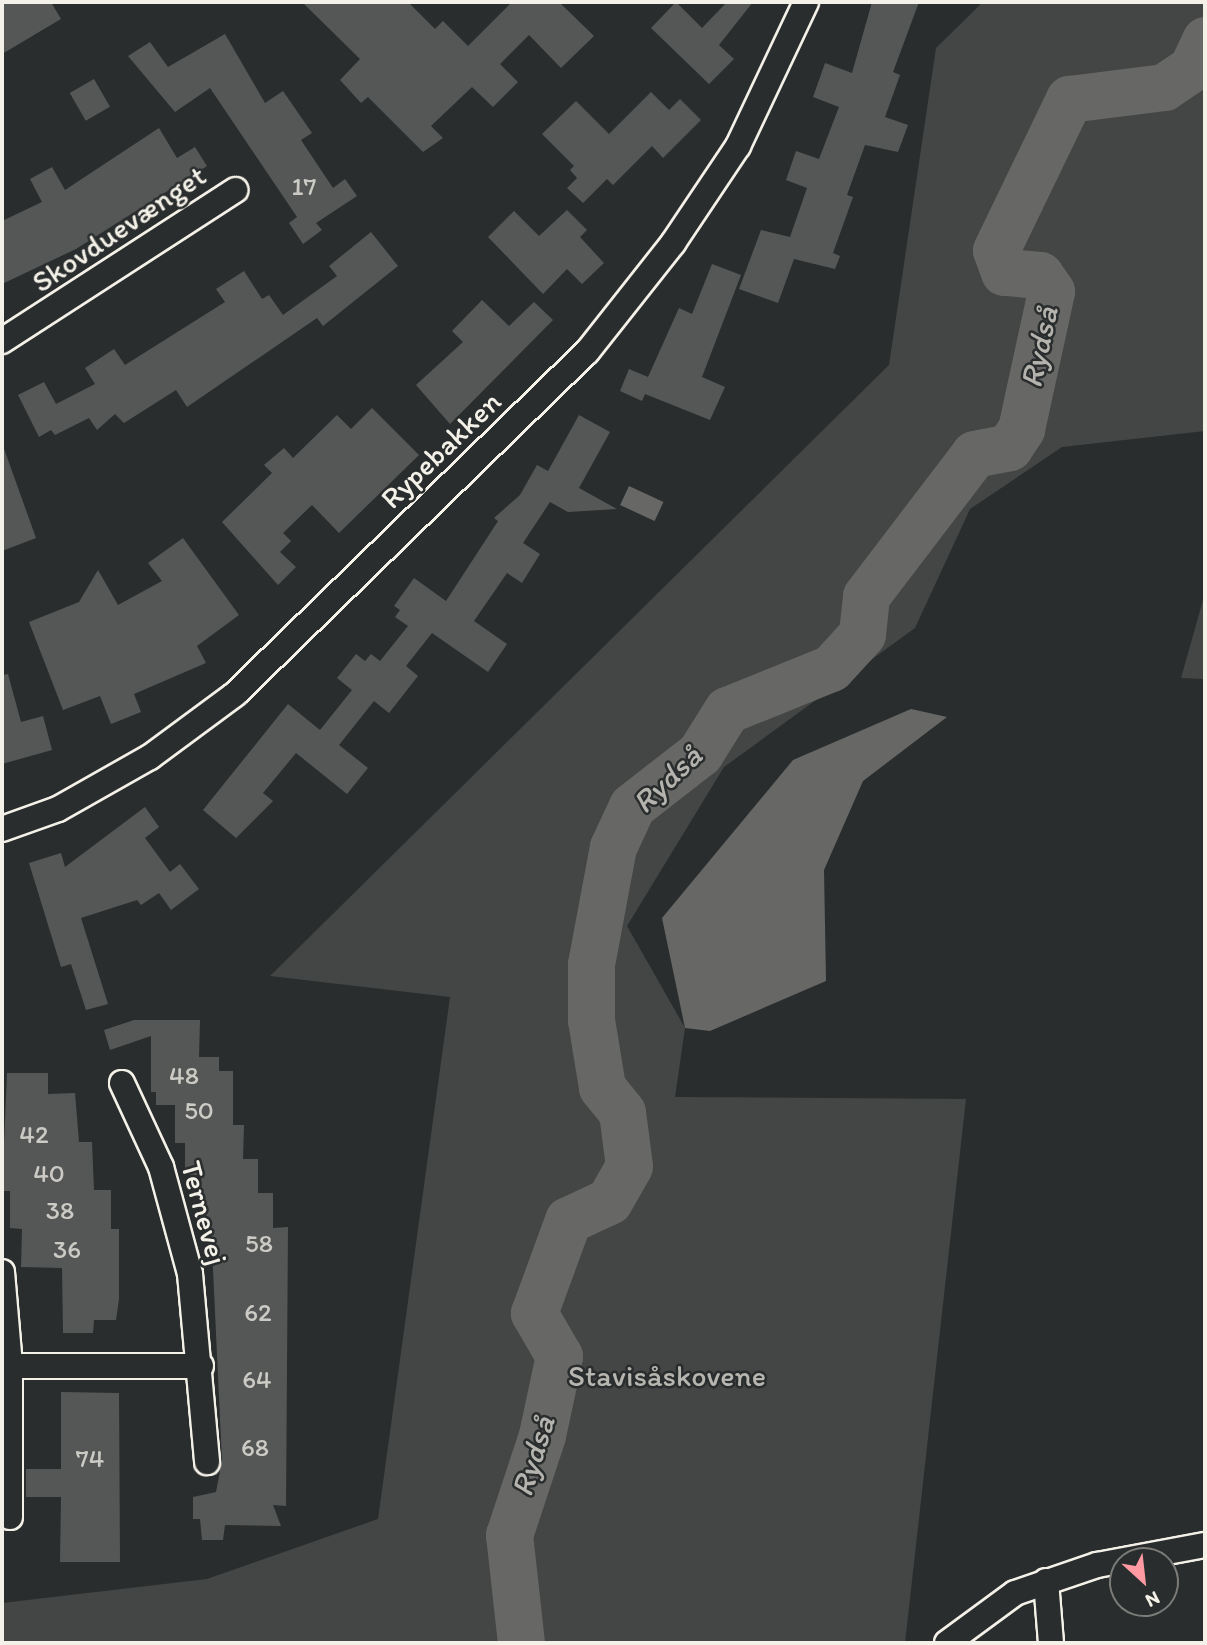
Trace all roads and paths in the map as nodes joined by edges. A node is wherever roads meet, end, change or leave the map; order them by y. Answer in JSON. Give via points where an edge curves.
{"nodes":[{"id":1,"x":806,"y":2,"type":"edge"},
{"id":2,"x":235,"y":190,"type":"dead end"},
{"id":3,"x":2,"y":341,"type":"edge"},
{"id":4,"x":2,"y":829,"type":"edge"},
{"id":5,"x":122,"y":1083,"type":"dead end"},
{"id":6,"x":2,"y":1272,"type":"edge"},
{"id":7,"x":6,"y":1366,"type":"edge"},
{"id":8,"x":201,"y":1366,"type":"junction"},
{"id":9,"x":207,"y":1462,"type":"dead end"},
{"id":10,"x":10,"y":1517,"type":"dead end"},
{"id":11,"x":1205,"y":1545,"type":"edge"},
{"id":12,"x":1046,"y":1581,"type":"junction"},
{"id":13,"x":947,"y":1643,"type":"edge"},
{"id":14,"x":1051,"y":1643,"type":"edge"}],
"edges":[{"from":1,"to":4,"type":"street","name":"Rypebakken","via":[[737,146],[673,243],[587,352],[235,694],[150,757],[58,809]]},
{"from":2,"to":3,"type":"street","name":"Skovduevænget"},
{"from":5,"to":8,"type":"street","name":"Ternevej","via":[[161,1167],[183,1247]]},
{"from":6,"to":7,"type":"street"},
{"from":7,"to":8,"type":"street"},
{"from":7,"to":10,"type":"street"},
{"from":8,"to":9,"type":"street","name":"Ternevej"},
{"from":11,"to":12,"type":"street","via":[[1097,1565]]},
{"from":12,"to":13,"type":"street","via":[[1014,1592]]},
{"from":12,"to":14,"type":"street"}]}
